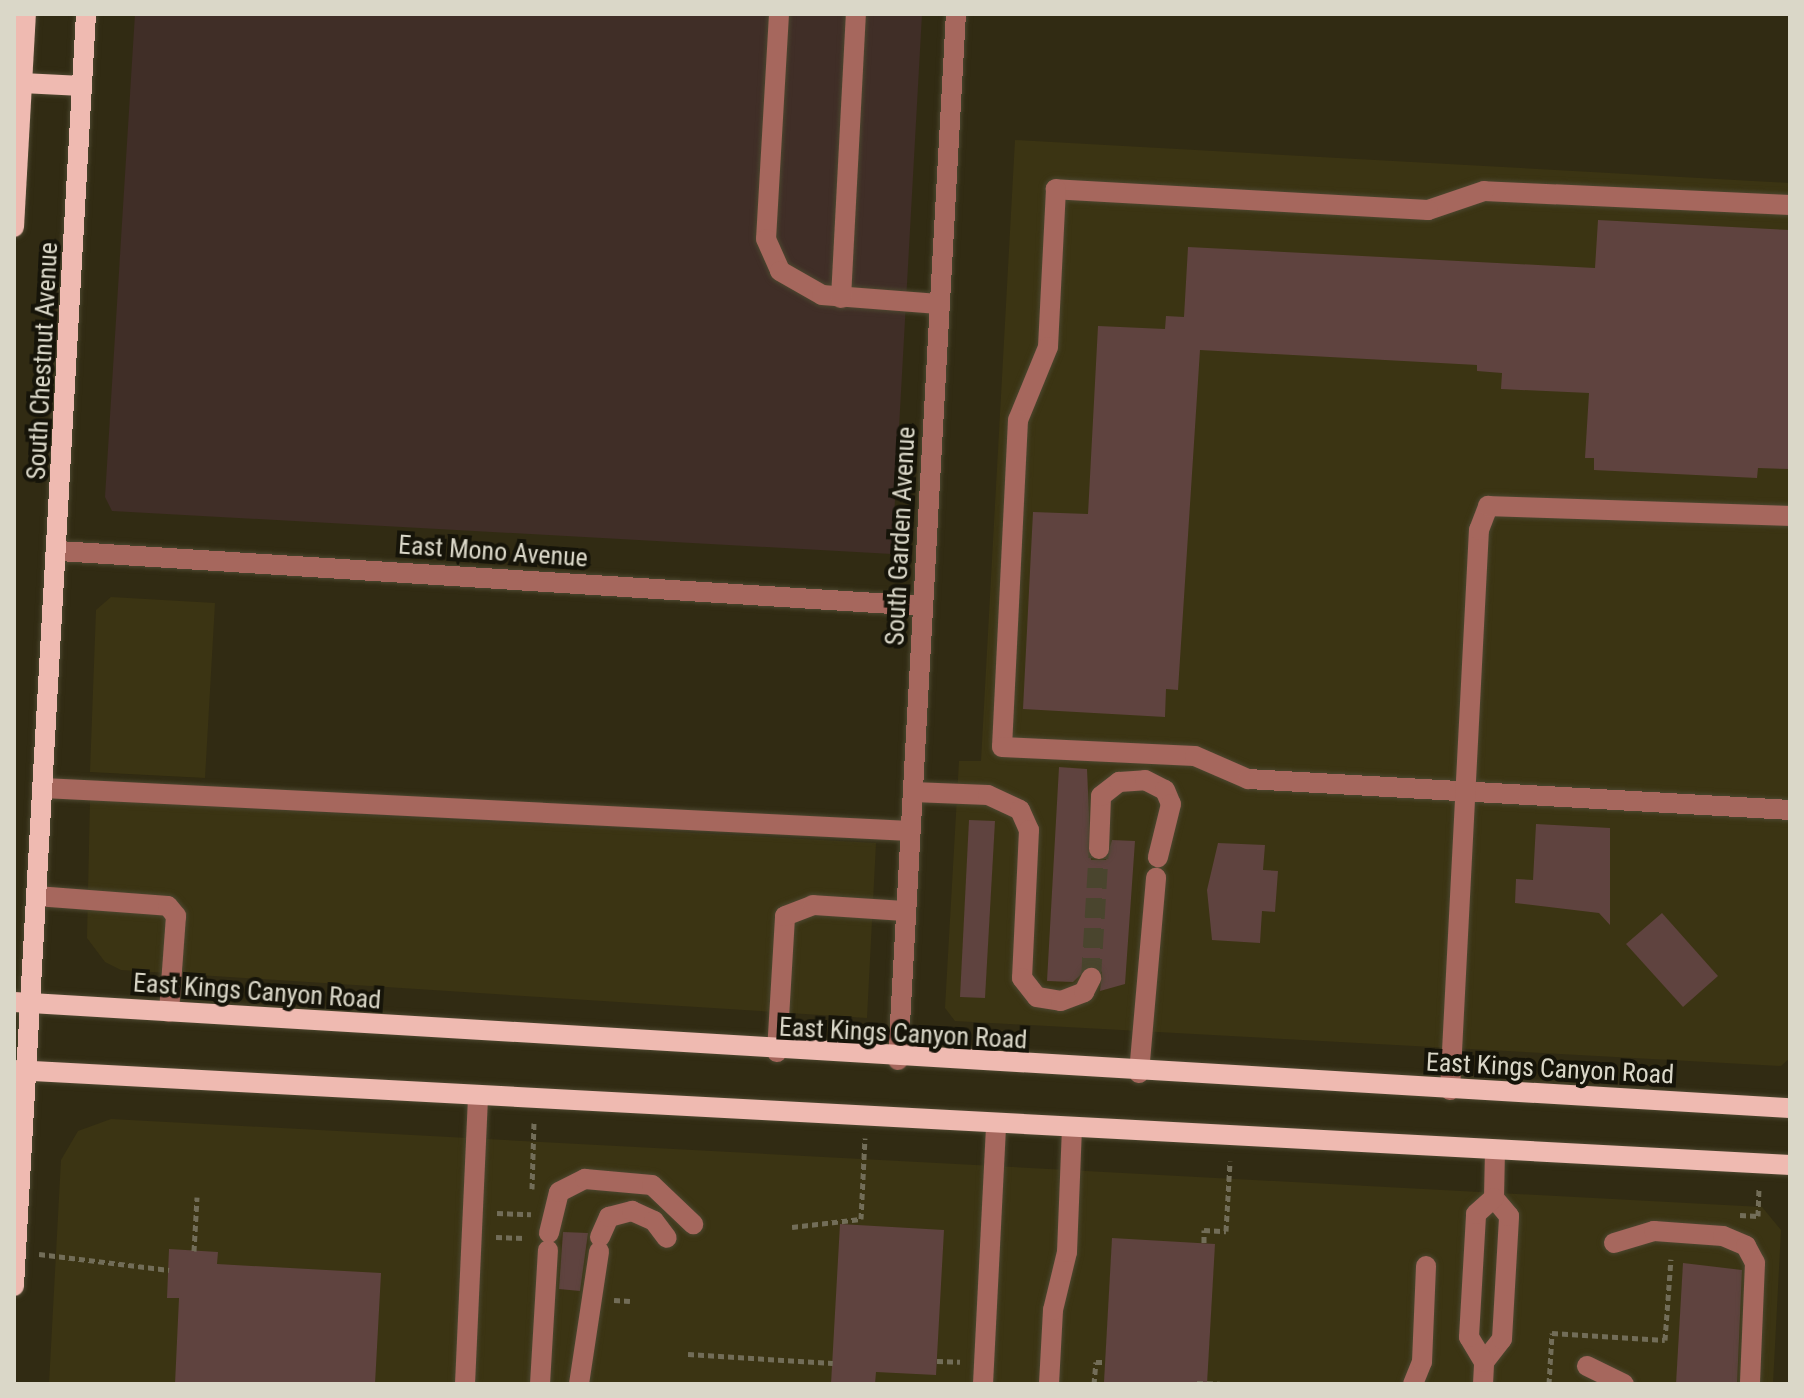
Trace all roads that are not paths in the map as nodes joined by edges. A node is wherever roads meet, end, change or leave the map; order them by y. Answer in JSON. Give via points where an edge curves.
{"nodes":[{"id":1,"x":86,"y":14,"type":"edge"},
{"id":2,"x":779,"y":14,"type":"edge"},
{"id":3,"x":856,"y":14,"type":"edge"},
{"id":4,"x":956,"y":14,"type":"edge"},
{"id":5,"x":22,"y":18,"type":"edge"},
{"id":6,"x":22,"y":83,"type":"junction"},
{"id":7,"x":82,"y":86,"type":"junction"},
{"id":8,"x":1790,"y":205,"type":"edge"},
{"id":9,"x":14,"y":227,"type":"edge"},
{"id":10,"x":841,"y":298,"type":"junction"},
{"id":11,"x":939,"y":304,"type":"junction"},
{"id":12,"x":1790,"y":516,"type":"edge"},
{"id":13,"x":59,"y":551,"type":"junction"},
{"id":14,"x":923,"y":606,"type":"junction"},
{"id":15,"x":43,"y":788,"type":"junction"},
{"id":16,"x":1466,"y":791,"type":"junction"},
{"id":17,"x":913,"y":792,"type":"junction"},
{"id":18,"x":1790,"y":810,"type":"edge"},
{"id":19,"x":910,"y":831,"type":"junction"},
{"id":20,"x":1099,"y":849,"type":"tunnel mouth"},
{"id":21,"x":1158,"y":857,"type":"dead end"},
{"id":22,"x":1156,"y":878,"type":"dead end"},
{"id":23,"x":36,"y":896,"type":"junction"},
{"id":24,"x":906,"y":911,"type":"junction"},
{"id":25,"x":1091,"y":978,"type":"dead end"},
{"id":26,"x":22,"y":1003,"type":"edge"},
{"id":27,"x":169,"y":1012,"type":"junction"},
{"id":28,"x":777,"y":1052,"type":"junction"},
{"id":29,"x":898,"y":1060,"type":"junction"},
{"id":30,"x":20,"y":1070,"type":"edge"},
{"id":31,"x":1139,"y":1073,"type":"junction"},
{"id":32,"x":1450,"y":1090,"type":"junction"},
{"id":33,"x":478,"y":1095,"type":"junction"},
{"id":34,"x":1790,"y":1108,"type":"edge"},
{"id":35,"x":996,"y":1123,"type":"junction"},
{"id":36,"x":1072,"y":1127,"type":"junction"},
{"id":37,"x":1495,"y":1150,"type":"junction"},
{"id":38,"x":1790,"y":1165,"type":"edge"},
{"id":39,"x":1494,"y":1198,"type":"junction"},
{"id":40,"x":693,"y":1224,"type":"dead end"},
{"id":41,"x":667,"y":1238,"type":"dead end"},
{"id":42,"x":1614,"y":1243,"type":"dead end"},
{"id":43,"x":16,"y":1253,"type":"edge"},
{"id":44,"x":1426,"y":1266,"type":"dead end"},
{"id":45,"x":14,"y":1286,"type":"edge"},
{"id":46,"x":1484,"y":1362,"type":"junction"},
{"id":47,"x":1590,"y":1375,"type":"edge"},
{"id":48,"x":465,"y":1384,"type":"edge"},
{"id":49,"x":540,"y":1384,"type":"edge"},
{"id":50,"x":579,"y":1384,"type":"edge"},
{"id":51,"x":983,"y":1384,"type":"edge"},
{"id":52,"x":1049,"y":1384,"type":"edge"},
{"id":53,"x":1413,"y":1384,"type":"edge"},
{"id":54,"x":1483,"y":1384,"type":"edge"},
{"id":55,"x":1624,"y":1384,"type":"edge"},
{"id":56,"x":1750,"y":1384,"type":"edge"}],
"edges":[{"from":1,"to":7,"type":"main road","name":"South Chestnut Avenue"},
{"from":2,"to":10,"type":"street","via":[[766,239],[780,271]]},
{"from":3,"to":10,"type":"street"},
{"from":4,"to":11,"type":"street","name":"South Garden Avenue"},
{"from":5,"to":6,"type":"main road","name":"South Chestnut Avenue"},
{"from":6,"to":7,"type":"main road"},
{"from":6,"to":9,"type":"main road","name":"South Chestnut Avenue"},
{"from":7,"to":13,"type":"main road","name":"South Chestnut Avenue"},
{"from":8,"to":16,"type":"street","via":[[1484,191],[1428,210],[1056,189],[1048,347],[1018,420],[1002,747],[1195,756],[1248,779]]},
{"from":10,"to":11,"type":"street"},
{"from":11,"to":14,"type":"street","name":"South Garden Avenue"},
{"from":12,"to":16,"type":"street","via":[[1488,506],[1479,530]]},
{"from":13,"to":14,"type":"street","name":"East Mono Avenue"},
{"from":13,"to":15,"type":"main road","name":"South Chestnut Avenue"},
{"from":14,"to":17,"type":"street","name":"South Garden Avenue"},
{"from":15,"to":19,"type":"street"},
{"from":15,"to":23,"type":"main road","name":"South Chestnut Avenue"},
{"from":16,"to":18,"type":"street"},
{"from":16,"to":32,"type":"street"},
{"from":17,"to":19,"type":"street","name":"South Garden Avenue"},
{"from":17,"to":25,"type":"street","via":[[988,795],[1020,810],[1029,830],[1022,978],[1037,997],[1061,1001],[1084,992]]},
{"from":19,"to":24,"type":"street","name":"South Garden Avenue"},
{"from":20,"to":21,"type":"street","via":[[1101,796],[1119,782],[1145,780],[1165,790],[1171,804]]},
{"from":22,"to":31,"type":"street"},
{"from":23,"to":26,"type":"main road","name":"South Chestnut Avenue"},
{"from":23,"to":27,"type":"street","via":[[168,906],[176,916]]},
{"from":24,"to":28,"type":"street","via":[[813,905],[785,916]]},
{"from":24,"to":29,"type":"street","name":"South Garden Avenue"},
{"from":26,"to":27,"type":"main road","name":"East Kings Canyon Road"},
{"from":26,"to":30,"type":"main road","name":"South Chestnut Avenue"},
{"from":27,"to":28,"type":"main road","name":"East Kings Canyon Road"},
{"from":28,"to":29,"type":"main road","name":"East Kings Canyon Road"},
{"from":29,"to":31,"type":"main road","name":"East Kings Canyon Road"},
{"from":30,"to":33,"type":"main road"},
{"from":30,"to":43,"type":"main road","name":"South Chestnut Avenue"},
{"from":31,"to":32,"type":"main road","name":"East Kings Canyon Road"},
{"from":32,"to":34,"type":"main road","name":"East Kings Canyon Road"},
{"from":33,"to":35,"type":"main road"},
{"from":33,"to":48,"type":"street"},
{"from":35,"to":36,"type":"main road"},
{"from":35,"to":51,"type":"street"},
{"from":36,"to":37,"type":"main road"},
{"from":36,"to":52,"type":"street","via":[[1067,1252],[1053,1310]]},
{"from":37,"to":38,"type":"main road"},
{"from":37,"to":39,"type":"street"},
{"from":39,"to":46,"type":"street","via":[[1509,1216],[1502,1339]]},
{"from":39,"to":46,"type":"street","via":[[1476,1214],[1469,1337]]},
{"from":40,"to":49,"type":"street","via":[[652,1185],[585,1179],[559,1192],[545,1237]]},
{"from":41,"to":50,"type":"street","via":[[654,1221],[632,1211],[609,1217],[600,1244]]},
{"from":42,"to":56,"type":"street","via":[[1654,1231],[1723,1236],[1746,1246],[1755,1263]]},
{"from":43,"to":45,"type":"main road","name":"South Chestnut Avenue"},
{"from":44,"to":53,"type":"street","via":[[1422,1362]]},
{"from":46,"to":54,"type":"street"},
{"from":47,"to":55,"type":"street"}]}
